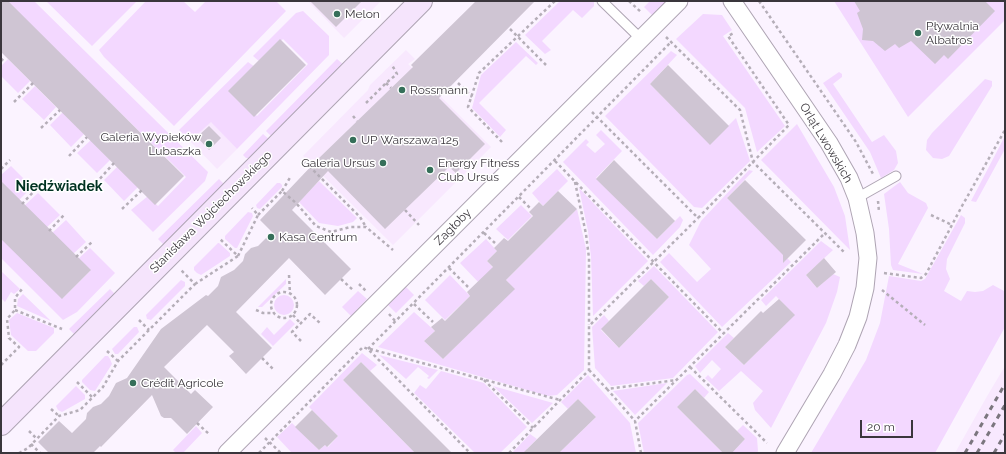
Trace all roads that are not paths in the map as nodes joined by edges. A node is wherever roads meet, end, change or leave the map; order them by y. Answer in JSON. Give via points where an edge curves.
{"nodes":[{"id":1,"x":421,"y":1,"type":"edge"},
{"id":2,"x":602,"y":1,"type":"edge"},
{"id":3,"x":679,"y":1,"type":"edge"},
{"id":4,"x":732,"y":1,"type":"edge"},
{"id":5,"x":641,"y":39,"type":"junction"},
{"id":6,"x":896,"y":176,"type":"dead end"},
{"id":7,"x":857,"y":198,"type":"junction"},
{"id":8,"x":1,"y":424,"type":"edge"},
{"id":9,"x":228,"y":453,"type":"edge"},
{"id":10,"x":785,"y":453,"type":"edge"}],
"edges":[{"from":1,"to":8,"type":"street","name":"Stanisława Wojciechowskiego"},
{"from":2,"to":5,"type":"lane"},
{"from":3,"to":5,"type":"street","name":"Zagłoby"},
{"from":4,"to":7,"type":"street","name":"Orląt Lwowskich","via":[[829,143]]},
{"from":5,"to":9,"type":"street","name":"Zagłoby"},
{"from":6,"to":7,"type":"lane"},
{"from":7,"to":10,"type":"street","name":"Orląt Lwowskich","via":[[868,258],[865,288],[858,317],[832,374]]}]}
